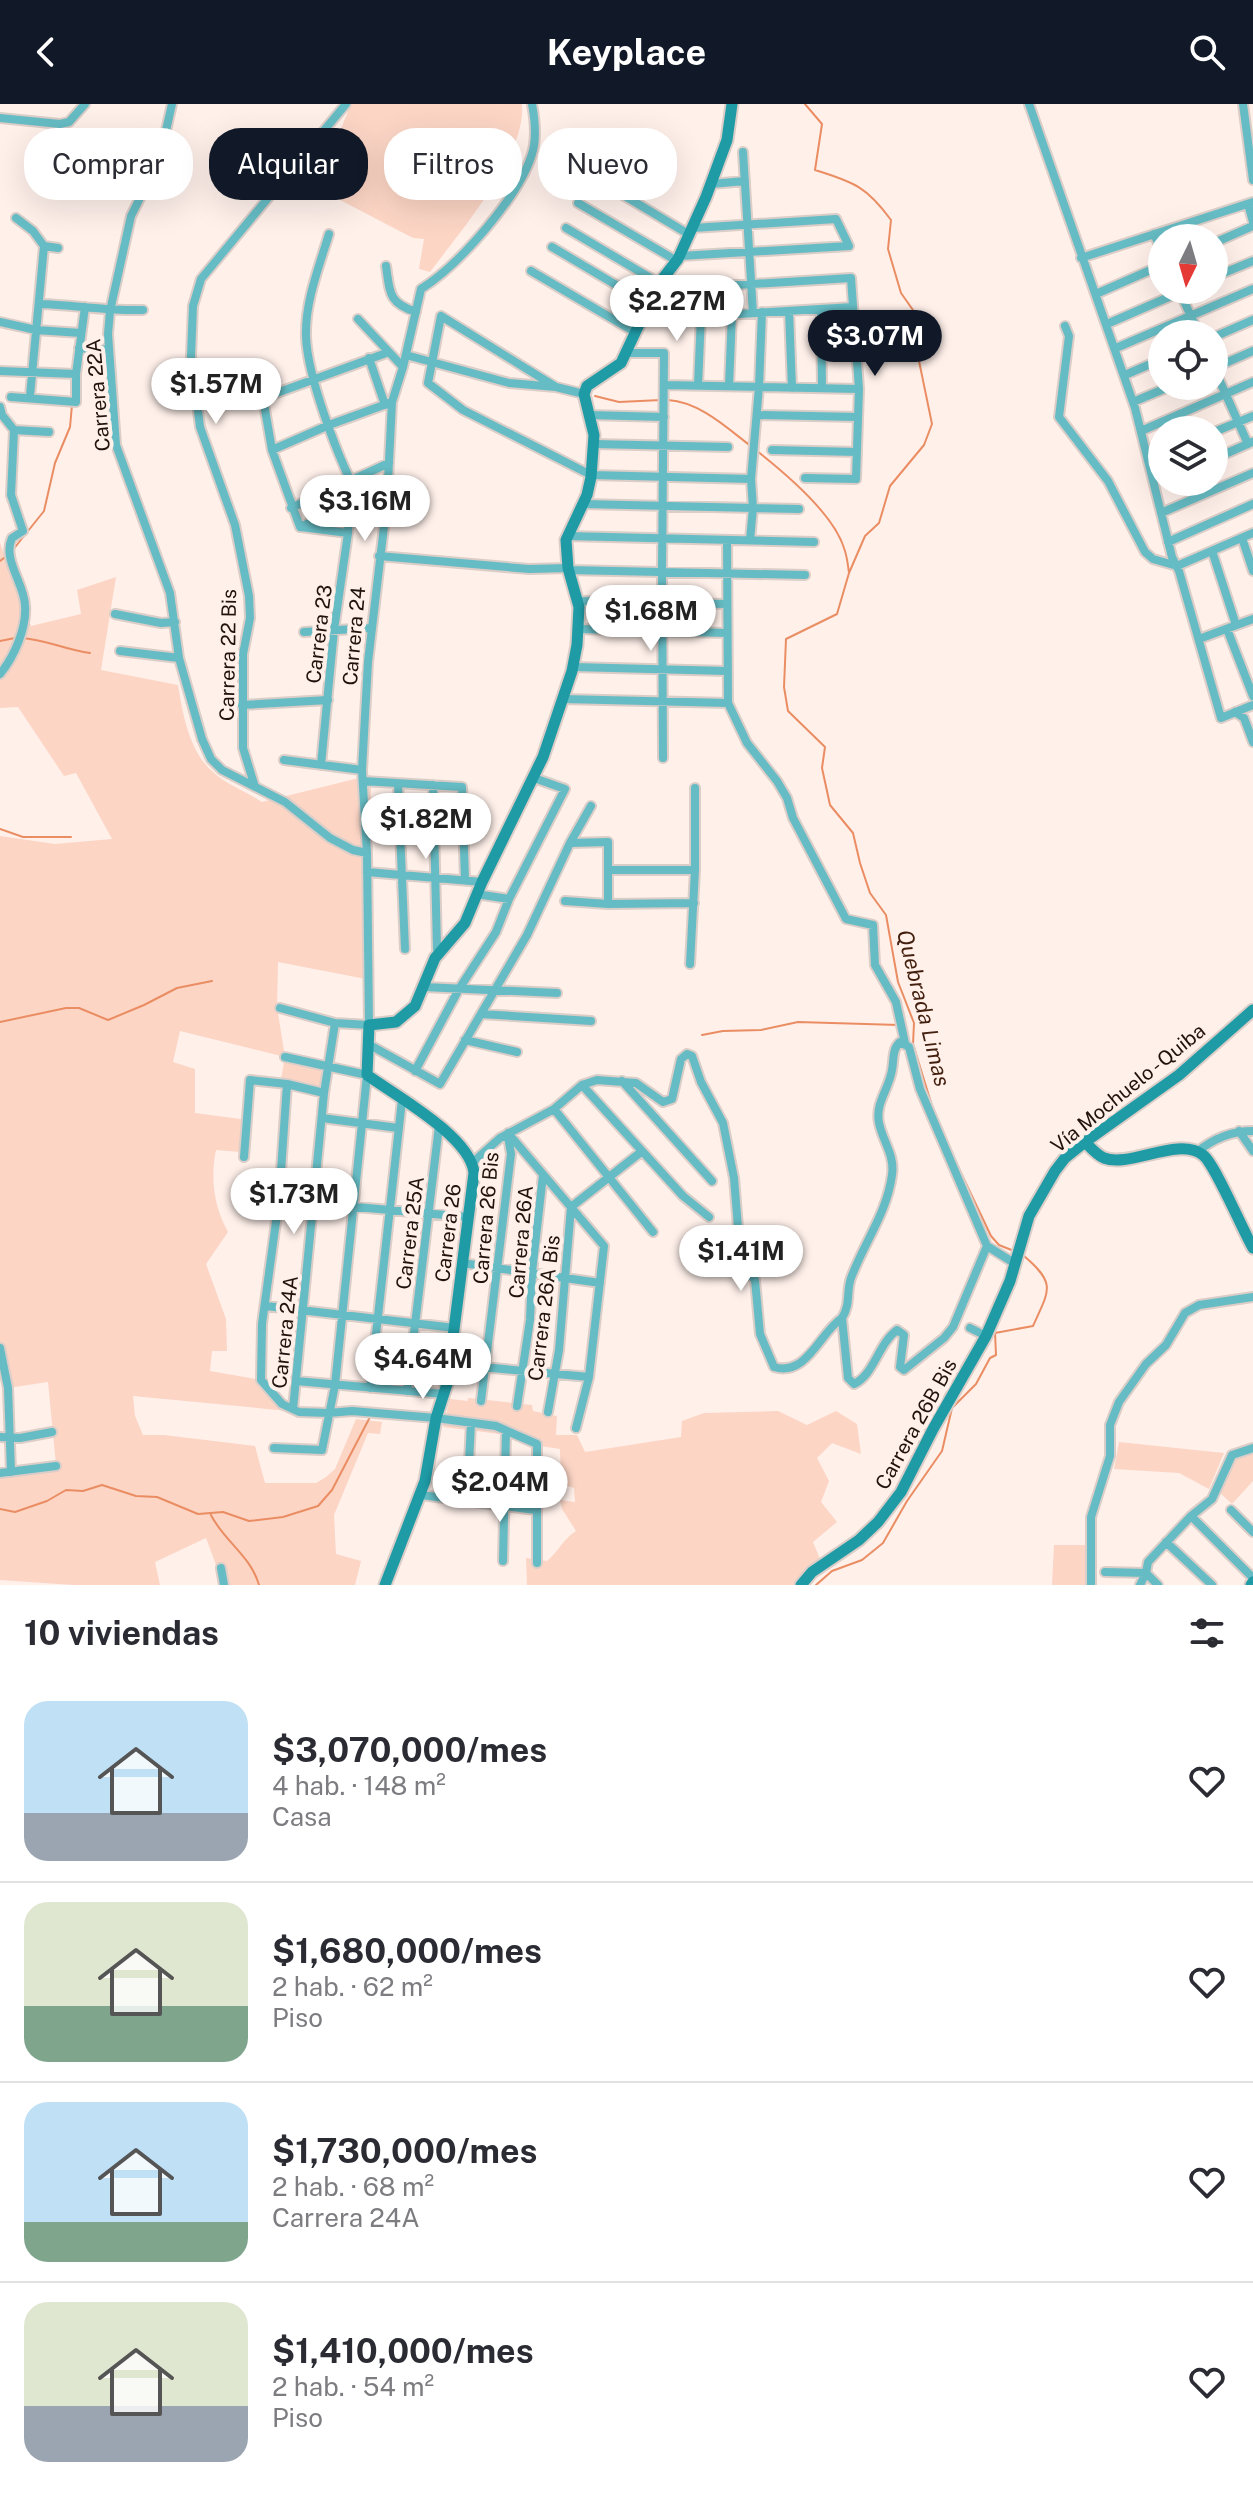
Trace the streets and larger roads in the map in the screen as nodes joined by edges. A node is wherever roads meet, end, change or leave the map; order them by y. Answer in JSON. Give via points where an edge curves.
{"nodes":[{"id":1,"x":172,"y":104,"type":"edge"},
{"id":2,"x":346,"y":104,"type":"edge"},
{"id":3,"x":532,"y":104,"type":"edge"},
{"id":4,"x":732,"y":104,"type":"edge"},
{"id":5,"x":1029,"y":104,"type":"edge"},
{"id":6,"x":1243,"y":104,"type":"edge"},
{"id":7,"x":80,"y":106,"type":"edge"},
{"id":8,"x":0,"y":118,"type":"edge"},
{"id":9,"x":743,"y":152,"type":"dead end"},
{"id":10,"x":1253,"y":176,"type":"edge"},
{"id":11,"x":745,"y":181,"type":"junction"},
{"id":12,"x":711,"y":184,"type":"junction"},
{"id":13,"x":635,"y":200,"type":"edge"},
{"id":14,"x":578,"y":203,"type":"dead end"},
{"id":15,"x":1250,"y":203,"type":"edge"},
{"id":16,"x":16,"y":218,"type":"dead end"},
{"id":17,"x":747,"y":224,"type":"junction"},
{"id":18,"x":1185,"y":224,"type":"edge"},
{"id":19,"x":1253,"y":224,"type":"edge"},
{"id":20,"x":566,"y":228,"type":"dead end"},
{"id":21,"x":692,"y":231,"type":"junction"},
{"id":22,"x":329,"y":234,"type":"dead end"},
{"id":23,"x":1148,"y":236,"type":"edge"},
{"id":24,"x":1228,"y":236,"type":"edge"},
{"id":25,"x":44,"y":246,"type":"junction"},
{"id":26,"x":552,"y":247,"type":"dead end"},
{"id":27,"x":58,"y":248,"type":"dead end"},
{"id":28,"x":749,"y":252,"type":"junction"},
{"id":29,"x":1081,"y":258,"type":"junction"},
{"id":30,"x":678,"y":259,"type":"junction"},
{"id":31,"x":1253,"y":261,"type":"edge"},
{"id":32,"x":386,"y":266,"type":"dead end"},
{"id":33,"x":531,"y":271,"type":"dead end"},
{"id":34,"x":1148,"y":271,"type":"edge"},
{"id":35,"x":1228,"y":271,"type":"edge"},
{"id":36,"x":751,"y":284,"type":"junction"},
{"id":37,"x":657,"y":287,"type":"junction"},
{"id":38,"x":1253,"y":289,"type":"edge"},
{"id":39,"x":1096,"y":294,"type":"junction"},
{"id":40,"x":40,"y":304,"type":"junction"},
{"id":41,"x":1152,"y":304,"type":"edge"},
{"id":42,"x":1186,"y":304,"type":"edge"},
{"id":43,"x":650,"y":305,"type":"junction"},
{"id":44,"x":85,"y":307,"type":"junction"},
{"id":45,"x":853,"y":307,"type":"junction"},
{"id":46,"x":821,"y":309,"type":"junction"},
{"id":47,"x":143,"y":310,"type":"dead end"},
{"id":48,"x":110,"y":311,"type":"junction"},
{"id":49,"x":789,"y":311,"type":"junction"},
{"id":50,"x":416,"y":312,"type":"junction"},
{"id":51,"x":757,"y":313,"type":"junction"},
{"id":52,"x":732,"y":314,"type":"junction"},
{"id":53,"x":701,"y":316,"type":"junction"},
{"id":54,"x":1190,"y":316,"type":"junction"},
{"id":55,"x":358,"y":319,"type":"dead end"},
{"id":56,"x":641,"y":320,"type":"junction"},
{"id":57,"x":1192,"y":320,"type":"edge"},
{"id":58,"x":1253,"y":320,"type":"edge"},
{"id":59,"x":0,"y":322,"type":"edge"},
{"id":60,"x":1107,"y":324,"type":"junction"},
{"id":61,"x":1065,"y":326,"type":"dead end"},
{"id":62,"x":36,"y":330,"type":"junction"},
{"id":63,"x":1228,"y":331,"type":"edge"},
{"id":64,"x":635,"y":332,"type":"junction"},
{"id":65,"x":81,"y":333,"type":"junction"},
{"id":66,"x":79,"y":348,"type":"junction"},
{"id":67,"x":1116,"y":348,"type":"junction"},
{"id":68,"x":109,"y":350,"type":"junction"},
{"id":69,"x":1253,"y":351,"type":"edge"},
{"id":70,"x":389,"y":352,"type":"junction"},
{"id":71,"x":627,"y":353,"type":"junction"},
{"id":72,"x":406,"y":355,"type":"junction"},
{"id":73,"x":369,"y":358,"type":"junction"},
{"id":74,"x":432,"y":362,"type":"junction"},
{"id":75,"x":1228,"y":362,"type":"edge"},
{"id":76,"x":1148,"y":365,"type":"edge"},
{"id":77,"x":403,"y":367,"type":"junction"},
{"id":78,"x":0,"y":371,"type":"edge"},
{"id":79,"x":31,"y":371,"type":"junction"},
{"id":80,"x":76,"y":374,"type":"junction"},
{"id":81,"x":1125,"y":375,"type":"junction"},
{"id":82,"x":315,"y":380,"type":"junction"},
{"id":83,"x":1253,"y":382,"type":"edge"},
{"id":84,"x":664,"y":385,"type":"junction"},
{"id":85,"x":698,"y":385,"type":"junction"},
{"id":86,"x":729,"y":386,"type":"junction"},
{"id":87,"x":556,"y":387,"type":"junction"},
{"id":88,"x":759,"y":387,"type":"junction"},
{"id":89,"x":792,"y":388,"type":"junction"},
{"id":90,"x":822,"y":388,"type":"junction"},
{"id":91,"x":859,"y":389,"type":"junction"},
{"id":92,"x":1228,"y":393,"type":"edge"},
{"id":93,"x":584,"y":394,"type":"junction"},
{"id":94,"x":30,"y":396,"type":"junction"},
{"id":95,"x":1148,"y":396,"type":"edge"},
{"id":96,"x":11,"y":397,"type":"dead end"},
{"id":97,"x":1228,"y":399,"type":"edge"},
{"id":98,"x":1212,"y":400,"type":"edge"},
{"id":99,"x":1133,"y":402,"type":"junction"},
{"id":100,"x":388,"y":404,"type":"junction"},
{"id":101,"x":0,"y":407,"type":"edge"},
{"id":102,"x":589,"y":415,"type":"junction"},
{"id":103,"x":757,"y":415,"type":"junction"},
{"id":104,"x":1253,"y":416,"type":"edge"},
{"id":105,"x":664,"y":417,"type":"junction"},
{"id":106,"x":858,"y":417,"type":"junction"},
{"id":107,"x":1238,"y":422,"type":"junction"},
{"id":108,"x":329,"y":425,"type":"junction"},
{"id":109,"x":1228,"y":426,"type":"edge"},
{"id":110,"x":14,"y":430,"type":"junction"},
{"id":111,"x":1141,"y":431,"type":"junction"},
{"id":112,"x":49,"y":432,"type":"dead end"},
{"id":113,"x":1250,"y":443,"type":"edge"},
{"id":114,"x":594,"y":444,"type":"junction"},
{"id":115,"x":664,"y":445,"type":"junction"},
{"id":116,"x":728,"y":447,"type":"dead end"},
{"id":117,"x":272,"y":450,"type":"junction"},
{"id":118,"x":772,"y":450,"type":"dead end"},
{"id":119,"x":857,"y":452,"type":"junction"},
{"id":120,"x":1228,"y":453,"type":"edge"},
{"id":121,"x":1148,"y":461,"type":"edge"},
{"id":122,"x":389,"y":463,"type":"junction"},
{"id":123,"x":1253,"y":473,"type":"edge"},
{"id":124,"x":591,"y":475,"type":"junction"},
{"id":125,"x":11,"y":477,"type":"junction"},
{"id":126,"x":664,"y":477,"type":"junction"},
{"id":127,"x":805,"y":478,"type":"dead end"},
{"id":128,"x":751,"y":479,"type":"junction"},
{"id":129,"x":350,"y":481,"type":"junction"},
{"id":130,"x":0,"y":482,"type":"edge"},
{"id":131,"x":1159,"y":496,"type":"edge"},
{"id":132,"x":361,"y":500,"type":"junction"},
{"id":133,"x":387,"y":501,"type":"junction"},
{"id":134,"x":583,"y":504,"type":"junction"},
{"id":135,"x":1253,"y":504,"type":"edge"},
{"id":136,"x":349,"y":506,"type":"junction"},
{"id":137,"x":664,"y":506,"type":"junction"},
{"id":138,"x":291,"y":508,"type":"junction"},
{"id":139,"x":753,"y":508,"type":"junction"},
{"id":140,"x":799,"y":509,"type":"dead end"},
{"id":141,"x":1161,"y":513,"type":"junction"},
{"id":142,"x":300,"y":527,"type":"junction"},
{"id":143,"x":348,"y":533,"type":"junction"},
{"id":144,"x":1253,"y":533,"type":"edge"},
{"id":145,"x":567,"y":536,"type":"junction"},
{"id":146,"x":663,"y":538,"type":"junction"},
{"id":147,"x":1242,"y":538,"type":"junction"},
{"id":148,"x":727,"y":540,"type":"junction"},
{"id":149,"x":750,"y":540,"type":"junction"},
{"id":150,"x":814,"y":542,"type":"dead end"},
{"id":151,"x":1168,"y":542,"type":"junction"},
{"id":152,"x":1212,"y":551,"type":"junction"},
{"id":153,"x":379,"y":556,"type":"junction"},
{"id":154,"x":1177,"y":566,"type":"junction"},
{"id":155,"x":568,"y":569,"type":"junction"},
{"id":156,"x":1253,"y":571,"type":"edge"},
{"id":157,"x":662,"y":572,"type":"junction"},
{"id":158,"x":726,"y":573,"type":"junction"},
{"id":159,"x":805,"y":575,"type":"dead end"},
{"id":160,"x":577,"y":601,"type":"junction"},
{"id":161,"x":662,"y":603,"type":"junction"},
{"id":162,"x":727,"y":604,"type":"junction"},
{"id":163,"x":115,"y":614,"type":"dead end"},
{"id":164,"x":1253,"y":619,"type":"edge"},
{"id":165,"x":175,"y":622,"type":"junction"},
{"id":166,"x":1231,"y":627,"type":"junction"},
{"id":167,"x":371,"y":628,"type":"junction"},
{"id":168,"x":579,"y":629,"type":"junction"},
{"id":169,"x":334,"y":630,"type":"junction"},
{"id":170,"x":662,"y":631,"type":"junction"},
{"id":171,"x":304,"y":632,"type":"dead end"},
{"id":172,"x":727,"y":633,"type":"junction"},
{"id":173,"x":1199,"y":639,"type":"junction"},
{"id":174,"x":120,"y":651,"type":"dead end"},
{"id":175,"x":179,"y":658,"type":"junction"},
{"id":176,"x":573,"y":667,"type":"junction"},
{"id":177,"x":663,"y":669,"type":"junction"},
{"id":178,"x":727,"y":671,"type":"junction"},
{"id":179,"x":0,"y":674,"type":"edge"},
{"id":180,"x":1253,"y":696,"type":"edge"},
{"id":181,"x":563,"y":699,"type":"junction"},
{"id":182,"x":328,"y":700,"type":"junction"},
{"id":183,"x":663,"y":701,"type":"junction"},
{"id":184,"x":728,"y":703,"type":"junction"},
{"id":185,"x":242,"y":705,"type":"junction"},
{"id":186,"x":1253,"y":705,"type":"edge"},
{"id":187,"x":1235,"y":712,"type":"junction"},
{"id":188,"x":1253,"y":742,"type":"edge"},
{"id":189,"x":663,"y":758,"type":"dead end"},
{"id":190,"x":284,"y":760,"type":"dead end"},
{"id":191,"x":321,"y":765,"type":"junction"},
{"id":192,"x":362,"y":770,"type":"junction"},
{"id":193,"x":534,"y":778,"type":"junction"},
{"id":194,"x":363,"y":781,"type":"junction"},
{"id":195,"x":398,"y":784,"type":"junction"},
{"id":196,"x":433,"y":785,"type":"junction"},
{"id":197,"x":255,"y":787,"type":"junction"},
{"id":198,"x":695,"y":788,"type":"dead end"},
{"id":199,"x":591,"y":806,"type":"dead end"},
{"id":200,"x":570,"y":843,"type":"junction"},
{"id":201,"x":367,"y":853,"type":"junction"},
{"id":202,"x":608,"y":870,"type":"junction"},
{"id":203,"x":695,"y":870,"type":"junction"},
{"id":204,"x":367,"y":872,"type":"junction"},
{"id":205,"x":402,"y":875,"type":"junction"},
{"id":206,"x":435,"y":878,"type":"junction"},
{"id":207,"x":465,"y":880,"type":"junction"},
{"id":208,"x":482,"y":882,"type":"junction"},
{"id":209,"x":476,"y":894,"type":"junction"},
{"id":210,"x":509,"y":899,"type":"junction"},
{"id":211,"x":565,"y":901,"type":"dead end"},
{"id":212,"x":694,"y":903,"type":"junction"},
{"id":213,"x":608,"y":904,"type":"junction"},
{"id":214,"x":405,"y":949,"type":"dead end"},
{"id":215,"x":439,"y":953,"type":"junction"},
{"id":216,"x":690,"y":964,"type":"dead end"},
{"id":217,"x":424,"y":987,"type":"junction"},
{"id":218,"x":459,"y":989,"type":"junction"},
{"id":219,"x":496,"y":989,"type":"junction"},
{"id":220,"x":557,"y":993,"type":"dead end"},
{"id":221,"x":280,"y":1008,"type":"dead end"},
{"id":222,"x":1253,"y":1010,"type":"edge"},
{"id":223,"x":481,"y":1014,"type":"junction"},
{"id":224,"x":591,"y":1021,"type":"dead end"},
{"id":225,"x":335,"y":1023,"type":"junction"},
{"id":226,"x":369,"y":1025,"type":"junction"},
{"id":227,"x":465,"y":1040,"type":"junction"},
{"id":228,"x":905,"y":1043,"type":"junction"},
{"id":229,"x":368,"y":1044,"type":"junction"},
{"id":230,"x":517,"y":1052,"type":"dead end"},
{"id":231,"x":285,"y":1057,"type":"dead end"},
{"id":232,"x":328,"y":1067,"type":"junction"},
{"id":233,"x":415,"y":1071,"type":"junction"},
{"id":234,"x":367,"y":1075,"type":"junction"},
{"id":235,"x":621,"y":1080,"type":"junction"},
{"id":236,"x":287,"y":1084,"type":"junction"},
{"id":237,"x":582,"y":1085,"type":"junction"},
{"id":238,"x":324,"y":1093,"type":"junction"},
{"id":239,"x":402,"y":1100,"type":"junction"},
{"id":240,"x":554,"y":1109,"type":"junction"},
{"id":241,"x":322,"y":1118,"type":"junction"},
{"id":242,"x":362,"y":1123,"type":"junction"},
{"id":243,"x":439,"y":1126,"type":"junction"},
{"id":244,"x":398,"y":1128,"type":"junction"},
{"id":245,"x":1239,"y":1131,"type":"junction"},
{"id":246,"x":1253,"y":1131,"type":"edge"},
{"id":247,"x":508,"y":1133,"type":"junction"},
{"id":248,"x":1085,"y":1142,"type":"junction"},
{"id":249,"x":1253,"y":1151,"type":"edge"},
{"id":250,"x":641,"y":1152,"type":"junction"},
{"id":251,"x":1197,"y":1152,"type":"junction"},
{"id":252,"x":244,"y":1157,"type":"dead end"},
{"id":253,"x":472,"y":1163,"type":"junction"},
{"id":254,"x":543,"y":1175,"type":"junction"},
{"id":255,"x":610,"y":1177,"type":"junction"},
{"id":256,"x":712,"y":1181,"type":"dead end"},
{"id":257,"x":279,"y":1200,"type":"junction"},
{"id":258,"x":314,"y":1201,"type":"junction"},
{"id":259,"x":354,"y":1205,"type":"junction"},
{"id":260,"x":571,"y":1207,"type":"junction"},
{"id":261,"x":389,"y":1209,"type":"junction"},
{"id":262,"x":428,"y":1213,"type":"junction"},
{"id":263,"x":467,"y":1217,"type":"junction"},
{"id":264,"x":709,"y":1217,"type":"dead end"},
{"id":265,"x":653,"y":1232,"type":"dead end"},
{"id":266,"x":987,"y":1246,"type":"junction"},
{"id":267,"x":1253,"y":1248,"type":"edge"},
{"id":268,"x":1016,"y":1256,"type":"junction"},
{"id":269,"x":462,"y":1263,"type":"junction"},
{"id":270,"x":499,"y":1269,"type":"junction"},
{"id":271,"x":532,"y":1272,"type":"junction"},
{"id":272,"x":567,"y":1278,"type":"junction"},
{"id":273,"x":600,"y":1283,"type":"junction"},
{"id":274,"x":1253,"y":1297,"type":"edge"},
{"id":275,"x":266,"y":1306,"type":"junction"},
{"id":276,"x":303,"y":1310,"type":"junction"},
{"id":277,"x":342,"y":1314,"type":"junction"},
{"id":278,"x":842,"y":1318,"type":"junction"},
{"id":279,"x":377,"y":1319,"type":"junction"},
{"id":280,"x":415,"y":1323,"type":"junction"},
{"id":281,"x":455,"y":1328,"type":"junction"},
{"id":282,"x":970,"y":1328,"type":"dead end"},
{"id":283,"x":986,"y":1336,"type":"junction"},
{"id":284,"x":0,"y":1348,"type":"edge"},
{"id":285,"x":450,"y":1364,"type":"junction"},
{"id":286,"x":485,"y":1367,"type":"junction"},
{"id":287,"x":2,"y":1370,"type":"edge"},
{"id":288,"x":521,"y":1371,"type":"junction"},
{"id":289,"x":553,"y":1374,"type":"junction"},
{"id":290,"x":589,"y":1377,"type":"junction"},
{"id":291,"x":296,"y":1381,"type":"junction"},
{"id":292,"x":335,"y":1385,"type":"junction"},
{"id":293,"x":370,"y":1388,"type":"junction"},
{"id":294,"x":407,"y":1391,"type":"junction"},
{"id":295,"x":444,"y":1394,"type":"junction"},
{"id":296,"x":481,"y":1401,"type":"dead end"},
{"id":297,"x":517,"y":1406,"type":"dead end"},
{"id":298,"x":296,"y":1410,"type":"junction"},
{"id":299,"x":548,"y":1412,"type":"dead end"},
{"id":300,"x":329,"y":1413,"type":"junction"},
{"id":301,"x":436,"y":1418,"type":"junction"},
{"id":302,"x":471,"y":1423,"type":"junction"},
{"id":303,"x":576,"y":1428,"type":"dead end"},
{"id":304,"x":506,"y":1431,"type":"junction"},
{"id":305,"x":52,"y":1432,"type":"dead end"},
{"id":306,"x":0,"y":1437,"type":"edge"},
{"id":307,"x":11,"y":1437,"type":"junction"},
{"id":308,"x":274,"y":1448,"type":"dead end"},
{"id":309,"x":1253,"y":1448,"type":"edge"},
{"id":310,"x":56,"y":1466,"type":"dead end"},
{"id":311,"x":11,"y":1472,"type":"junction"},
{"id":312,"x":0,"y":1473,"type":"edge"},
{"id":313,"x":421,"y":1495,"type":"junction"},
{"id":314,"x":467,"y":1502,"type":"junction"},
{"id":315,"x":504,"y":1508,"type":"junction"},
{"id":316,"x":536,"y":1510,"type":"junction"},
{"id":317,"x":1231,"y":1510,"type":"dead end"},
{"id":318,"x":1191,"y":1516,"type":"junction"},
{"id":319,"x":1253,"y":1532,"type":"edge"},
{"id":320,"x":1166,"y":1542,"type":"junction"},
{"id":321,"x":503,"y":1561,"type":"dead end"},
{"id":322,"x":537,"y":1563,"type":"dead end"},
{"id":323,"x":221,"y":1568,"type":"dead end"},
{"id":324,"x":1105,"y":1572,"type":"dead end"},
{"id":325,"x":1146,"y":1573,"type":"junction"},
{"id":326,"x":1252,"y":1582,"type":"edge"},
{"id":327,"x":224,"y":1585,"type":"edge"},
{"id":328,"x":385,"y":1585,"type":"edge"},
{"id":329,"x":801,"y":1585,"type":"edge"},
{"id":330,"x":1091,"y":1585,"type":"edge"},
{"id":331,"x":1140,"y":1585,"type":"edge"},
{"id":332,"x":1158,"y":1585,"type":"edge"},
{"id":333,"x":1212,"y":1585,"type":"edge"}],
"edges":[{"from":1,"to":48,"type":"street","name":"Carrera 22A","via":[[151,176],[131,216]]},
{"from":2,"to":185,"type":"street","name":"Carrera 22 Bis","via":[[201,279],[193,306],[191,356],[200,427],[235,525],[249,596]]},
{"from":3,"to":50,"type":"street","name":"Carrera 24","via":[[532,155],[510,196],[444,274],[421,289]]},
{"from":4,"to":12,"type":"street","via":[[730,129]]},
{"from":5,"to":29,"type":"street"},
{"from":6,"to":10,"type":"street"},
{"from":7,"to":8,"type":"street","via":[[69,122],[60,124]]},
{"from":9,"to":11,"type":"street"},
{"from":11,"to":12,"type":"street"},
{"from":11,"to":17,"type":"street"},
{"from":12,"to":21,"type":"street"},
{"from":13,"to":21,"type":"street"},
{"from":14,"to":30,"type":"street"},
{"from":15,"to":18,"type":"street"},
{"from":15,"to":19,"type":"street"},
{"from":16,"to":25,"type":"street"},
{"from":17,"to":21,"type":"street"},
{"from":17,"to":28,"type":"street"},
{"from":17,"to":28,"type":"street","via":[[836,219],[849,246]]},
{"from":19,"to":24,"type":"street"},
{"from":20,"to":37,"type":"street"},
{"from":21,"to":30,"type":"street"},
{"from":22,"to":82,"type":"street","via":[[308,314],[308,361]]},
{"from":23,"to":29,"type":"street"},
{"from":25,"to":27,"type":"street"},
{"from":25,"to":40,"type":"street"},
{"from":26,"to":43,"type":"street"},
{"from":28,"to":30,"type":"street"},
{"from":28,"to":36,"type":"street"},
{"from":29,"to":39,"type":"street"},
{"from":30,"to":37,"type":"street"},
{"from":31,"to":35,"type":"street"},
{"from":32,"to":50,"type":"street","via":[[393,300]]},
{"from":33,"to":64,"type":"street"},
{"from":34,"to":39,"type":"street"},
{"from":36,"to":37,"type":"street"},
{"from":36,"to":45,"type":"street","via":[[851,278]]},
{"from":36,"to":51,"type":"street"},
{"from":37,"to":43,"type":"street"},
{"from":38,"to":54,"type":"street"},
{"from":39,"to":60,"type":"street"},
{"from":40,"to":44,"type":"street"},
{"from":40,"to":62,"type":"street"},
{"from":41,"to":60,"type":"street"},
{"from":42,"to":54,"type":"street"},
{"from":43,"to":56,"type":"street"},
{"from":44,"to":48,"type":"street"},
{"from":44,"to":65,"type":"street"},
{"from":45,"to":46,"type":"street"},
{"from":45,"to":91,"type":"street"},
{"from":46,"to":49,"type":"street"},
{"from":46,"to":90,"type":"street"},
{"from":47,"to":48,"type":"street"},
{"from":48,"to":68,"type":"street","name":"Carrera 22A"},
{"from":49,"to":51,"type":"street"},
{"from":49,"to":89,"type":"street"},
{"from":50,"to":72,"type":"street","name":"Carrera 24"},
{"from":51,"to":52,"type":"street"},
{"from":51,"to":88,"type":"street"},
{"from":52,"to":53,"type":"street"},
{"from":52,"to":86,"type":"street"},
{"from":53,"to":56,"type":"street"},
{"from":53,"to":85,"type":"street"},
{"from":54,"to":57,"type":"street"},
{"from":54,"to":67,"type":"street"},
{"from":55,"to":70,"type":"street"},
{"from":56,"to":64,"type":"street"},
{"from":58,"to":63,"type":"street"},
{"from":59,"to":62,"type":"street"},
{"from":60,"to":67,"type":"street"},
{"from":61,"to":154,"type":"street","via":[[1069,336],[1059,417],[1108,481],[1145,552],[1161,564]]},
{"from":62,"to":65,"type":"street"},
{"from":62,"to":79,"type":"street"},
{"from":64,"to":71,"type":"street"},
{"from":65,"to":66,"type":"street"},
{"from":66,"to":68,"type":"street"},
{"from":66,"to":80,"type":"street"},
{"from":67,"to":81,"type":"street"},
{"from":68,"to":165,"type":"street","name":"Carrera 22A","via":[[116,445],[170,593]]},
{"from":69,"to":75,"type":"street"},
{"from":70,"to":73,"type":"street"},
{"from":70,"to":77,"type":"street"},
{"from":71,"to":84,"type":"street","via":[[664,353]]},
{"from":71,"to":93,"type":"street"},
{"from":72,"to":74,"type":"street"},
{"from":72,"to":77,"type":"street","name":"Carrera 24"},
{"from":73,"to":82,"type":"street"},
{"from":73,"to":100,"type":"street"},
{"from":74,"to":87,"type":"street","via":[[509,383]]},
{"from":74,"to":87,"type":"street","via":[[441,316]]},
{"from":74,"to":124,"type":"street","via":[[428,383],[463,410]]},
{"from":76,"to":81,"type":"street"},
{"from":77,"to":100,"type":"street","name":"Carrera 24"},
{"from":78,"to":79,"type":"street"},
{"from":79,"to":80,"type":"street"},
{"from":79,"to":94,"type":"street"},
{"from":80,"to":94,"type":"street","via":[[76,402]]},
{"from":81,"to":99,"type":"street"},
{"from":82,"to":108,"type":"street"},
{"from":82,"to":117,"type":"street","via":[[263,398]]},
{"from":83,"to":92,"type":"street"},
{"from":84,"to":85,"type":"street"},
{"from":84,"to":105,"type":"street"},
{"from":85,"to":86,"type":"street"},
{"from":86,"to":88,"type":"street"},
{"from":87,"to":93,"type":"street"},
{"from":88,"to":89,"type":"street"},
{"from":88,"to":103,"type":"street"},
{"from":89,"to":90,"type":"street"},
{"from":90,"to":91,"type":"street"},
{"from":91,"to":106,"type":"street"},
{"from":93,"to":102,"type":"street"},
{"from":94,"to":96,"type":"street"},
{"from":95,"to":99,"type":"street"},
{"from":97,"to":107,"type":"street"},
{"from":98,"to":111,"type":"street"},
{"from":99,"to":111,"type":"street"},
{"from":100,"to":108,"type":"street"},
{"from":100,"to":122,"type":"street","name":"Carrera 24"},
{"from":101,"to":110,"type":"street"},
{"from":102,"to":105,"type":"street"},
{"from":102,"to":114,"type":"street"},
{"from":103,"to":106,"type":"street"},
{"from":103,"to":128,"type":"street"},
{"from":104,"to":107,"type":"street"},
{"from":105,"to":115,"type":"street"},
{"from":106,"to":119,"type":"street"},
{"from":107,"to":109,"type":"street"},
{"from":107,"to":113,"type":"street"},
{"from":108,"to":117,"type":"street"},
{"from":108,"to":129,"type":"street"},
{"from":110,"to":112,"type":"street"},
{"from":110,"to":125,"type":"street"},
{"from":111,"to":121,"type":"street"},
{"from":113,"to":120,"type":"street"},
{"from":114,"to":115,"type":"street"},
{"from":114,"to":124,"type":"street"},
{"from":115,"to":116,"type":"street"},
{"from":115,"to":126,"type":"street"},
{"from":117,"to":138,"type":"street"},
{"from":118,"to":119,"type":"street"},
{"from":119,"to":127,"type":"street","via":[[856,479]]},
{"from":122,"to":129,"type":"street"},
{"from":122,"to":133,"type":"street","name":"Carrera 24"},
{"from":123,"to":141,"type":"street"},
{"from":124,"to":126,"type":"street"},
{"from":124,"to":134,"type":"street"},
{"from":125,"to":130,"type":"street"},
{"from":125,"to":179,"type":"street","via":[[23,531],[12,538],[9,551],[25,605],[15,655]]},
{"from":126,"to":128,"type":"street"},
{"from":126,"to":137,"type":"street"},
{"from":128,"to":139,"type":"street"},
{"from":129,"to":132,"type":"street"},
{"from":129,"to":138,"type":"street"},
{"from":131,"to":141,"type":"street"},
{"from":132,"to":133,"type":"street"},
{"from":132,"to":136,"type":"street"},
{"from":133,"to":153,"type":"street","name":"Carrera 24"},
{"from":134,"to":137,"type":"street"},
{"from":134,"to":145,"type":"street"},
{"from":135,"to":151,"type":"street"},
{"from":136,"to":142,"type":"street"},
{"from":136,"to":143,"type":"street","name":"Carrera 23"},
{"from":137,"to":139,"type":"street"},
{"from":137,"to":146,"type":"street"},
{"from":138,"to":142,"type":"street"},
{"from":139,"to":140,"type":"street"},
{"from":139,"to":149,"type":"street"},
{"from":141,"to":151,"type":"street"},
{"from":142,"to":143,"type":"street"},
{"from":143,"to":169,"type":"street","name":"Carrera 23"},
{"from":144,"to":147,"type":"street"},
{"from":145,"to":146,"type":"street"},
{"from":145,"to":155,"type":"street"},
{"from":146,"to":148,"type":"street"},
{"from":146,"to":157,"type":"street"},
{"from":147,"to":152,"type":"street"},
{"from":147,"to":156,"type":"street"},
{"from":148,"to":149,"type":"street"},
{"from":148,"to":158,"type":"street"},
{"from":149,"to":150,"type":"street"},
{"from":151,"to":154,"type":"street"},
{"from":152,"to":154,"type":"street"},
{"from":152,"to":166,"type":"street"},
{"from":153,"to":155,"type":"street"},
{"from":153,"to":167,"type":"street","name":"Carrera 24"},
{"from":154,"to":173,"type":"street"},
{"from":155,"to":157,"type":"street"},
{"from":155,"to":160,"type":"street"},
{"from":157,"to":158,"type":"street"},
{"from":157,"to":161,"type":"street"},
{"from":158,"to":159,"type":"street"},
{"from":158,"to":162,"type":"street"},
{"from":160,"to":161,"type":"street"},
{"from":160,"to":168,"type":"street"},
{"from":161,"to":162,"type":"street"},
{"from":161,"to":170,"type":"street"},
{"from":162,"to":172,"type":"street"},
{"from":163,"to":165,"type":"street"},
{"from":164,"to":166,"type":"street"},
{"from":165,"to":175,"type":"street","name":"Carrera 22A"},
{"from":166,"to":173,"type":"street"},
{"from":166,"to":180,"type":"street"},
{"from":167,"to":169,"type":"street"},
{"from":167,"to":192,"type":"street","name":"Carrera 24"},
{"from":168,"to":170,"type":"street"},
{"from":168,"to":176,"type":"street"},
{"from":169,"to":171,"type":"street"},
{"from":169,"to":182,"type":"street","name":"Carrera 23"},
{"from":170,"to":172,"type":"street"},
{"from":170,"to":177,"type":"street"},
{"from":172,"to":178,"type":"street"},
{"from":173,"to":187,"type":"street","via":[[1221,718]]},
{"from":174,"to":175,"type":"street"},
{"from":175,"to":197,"type":"street","name":"Carrera 22A","via":[[211,759]]},
{"from":176,"to":177,"type":"street"},
{"from":176,"to":181,"type":"street"},
{"from":177,"to":178,"type":"street"},
{"from":177,"to":183,"type":"street"},
{"from":178,"to":184,"type":"street"},
{"from":181,"to":183,"type":"street"},
{"from":181,"to":193,"type":"street"},
{"from":182,"to":185,"type":"street"},
{"from":182,"to":191,"type":"street","name":"Carrera 23"},
{"from":183,"to":184,"type":"street"},
{"from":183,"to":189,"type":"street"},
{"from":184,"to":228,"type":"street","via":[[747,743],[787,798],[846,919],[873,925],[875,965],[896,1002]]},
{"from":185,"to":197,"type":"street","name":"Carrera 22 Bis","via":[[243,748]]},
{"from":186,"to":187,"type":"street"},
{"from":187,"to":188,"type":"street","via":[[1244,718]]},
{"from":190,"to":191,"type":"street"},
{"from":191,"to":192,"type":"street"},
{"from":192,"to":194,"type":"street","name":"Carrera 24"},
{"from":193,"to":208,"type":"street"},
{"from":193,"to":210,"type":"street","via":[[565,789]]},
{"from":194,"to":195,"type":"street"},
{"from":194,"to":201,"type":"street","name":"Carrera 24"},
{"from":195,"to":196,"type":"street"},
{"from":195,"to":205,"type":"street"},
{"from":196,"to":206,"type":"street"},
{"from":196,"to":207,"type":"street","via":[[462,787]]},
{"from":197,"to":201,"type":"street","via":[[285,802],[330,838]]},
{"from":198,"to":203,"type":"street"},
{"from":199,"to":200,"type":"street"},
{"from":200,"to":202,"type":"street","via":[[608,842]]},
{"from":200,"to":219,"type":"street"},
{"from":201,"to":204,"type":"street","name":"Carrera 24"},
{"from":202,"to":203,"type":"street"},
{"from":202,"to":213,"type":"street"},
{"from":203,"to":212,"type":"street"},
{"from":204,"to":205,"type":"street"},
{"from":204,"to":226,"type":"street","name":"Carrera 24"},
{"from":205,"to":206,"type":"street"},
{"from":205,"to":214,"type":"street"},
{"from":206,"to":207,"type":"street"},
{"from":206,"to":215,"type":"street"},
{"from":207,"to":208,"type":"street"},
{"from":208,"to":209,"type":"street"},
{"from":209,"to":210,"type":"street"},
{"from":209,"to":215,"type":"street","via":[[465,923]]},
{"from":210,"to":218,"type":"street","via":[[496,932]]},
{"from":211,"to":213,"type":"street"},
{"from":212,"to":213,"type":"street"},
{"from":212,"to":216,"type":"street"},
{"from":215,"to":217,"type":"street"},
{"from":217,"to":218,"type":"street"},
{"from":217,"to":226,"type":"street","via":[[406,1016],[388,1025]]},
{"from":218,"to":219,"type":"street"},
{"from":218,"to":233,"type":"street"},
{"from":219,"to":220,"type":"street"},
{"from":219,"to":223,"type":"street"},
{"from":221,"to":225,"type":"street"},
{"from":222,"to":248,"type":"street","name":"Vía Mochuelo - Quiba","via":[[1179,1075]]},
{"from":223,"to":224,"type":"street"},
{"from":223,"to":227,"type":"street"},
{"from":225,"to":226,"type":"street"},
{"from":225,"to":232,"type":"street","name":"Carrera 24A"},
{"from":226,"to":229,"type":"street","name":"Carrera 24"},
{"from":227,"to":230,"type":"street"},
{"from":227,"to":233,"type":"street","via":[[440,1084]]},
{"from":228,"to":266,"type":"street"},
{"from":228,"to":278,"type":"street","via":[[896,1046],[891,1079],[879,1105],[879,1122],[893,1160],[891,1181],[878,1223],[850,1280],[849,1306]]},
{"from":229,"to":233,"type":"street"},
{"from":229,"to":234,"type":"street","name":"Carrera 24"},
{"from":231,"to":232,"type":"street"},
{"from":232,"to":234,"type":"street"},
{"from":232,"to":238,"type":"street","name":"Carrera 24A"},
{"from":234,"to":239,"type":"street"},
{"from":234,"to":242,"type":"street"},
{"from":235,"to":237,"type":"street"},
{"from":235,"to":256,"type":"street"},
{"from":235,"to":278,"type":"street","via":[[668,1102],[681,1059],[692,1056],[723,1123],[741,1264],[755,1280],[760,1334],[774,1367],[799,1365]]},
{"from":236,"to":238,"type":"street"},
{"from":236,"to":252,"type":"street","via":[[250,1080]]},
{"from":236,"to":257,"type":"street"},
{"from":237,"to":240,"type":"street"},
{"from":237,"to":250,"type":"street"},
{"from":238,"to":241,"type":"street","name":"Carrera 24A"},
{"from":239,"to":243,"type":"street"},
{"from":239,"to":244,"type":"street"},
{"from":240,"to":247,"type":"street"},
{"from":240,"to":255,"type":"street"},
{"from":241,"to":242,"type":"street"},
{"from":241,"to":258,"type":"street","name":"Carrera 24A"},
{"from":242,"to":244,"type":"street"},
{"from":242,"to":259,"type":"street"},
{"from":243,"to":253,"type":"street"},
{"from":243,"to":262,"type":"street","name":"Carrera 25A"},
{"from":244,"to":261,"type":"street"},
{"from":245,"to":246,"type":"street"},
{"from":245,"to":249,"type":"street"},
{"from":245,"to":251,"type":"street","via":[[1213,1139]]},
{"from":247,"to":253,"type":"street"},
{"from":247,"to":254,"type":"street"},
{"from":247,"to":270,"type":"street","name":"Carrera 26 Bis","via":[[511,1154]]},
{"from":248,"to":251,"type":"street","via":[[1111,1160],[1162,1151]]},
{"from":248,"to":268,"type":"street","name":"Vía Mochuelo - Quiba","via":[[1055,1171],[1029,1216]]},
{"from":250,"to":255,"type":"street"},
{"from":250,"to":264,"type":"street"},
{"from":251,"to":267,"type":"street","via":[[1213,1168]]},
{"from":253,"to":263,"type":"street","name":"Carrera 26"},
{"from":254,"to":260,"type":"street"},
{"from":254,"to":271,"type":"street","name":"Carrera 26A"},
{"from":255,"to":260,"type":"street"},
{"from":255,"to":265,"type":"street"},
{"from":257,"to":258,"type":"street"},
{"from":257,"to":275,"type":"street"},
{"from":258,"to":259,"type":"street"},
{"from":258,"to":276,"type":"street","name":"Carrera 24A"},
{"from":259,"to":261,"type":"street"},
{"from":259,"to":277,"type":"street"},
{"from":260,"to":272,"type":"street","name":"Carrera 26A Bis"},
{"from":260,"to":273,"type":"street","via":[[604,1246]]},
{"from":261,"to":262,"type":"street"},
{"from":261,"to":279,"type":"street"},
{"from":262,"to":263,"type":"street"},
{"from":262,"to":280,"type":"street","name":"Carrera 25A"},
{"from":263,"to":269,"type":"street","name":"Carrera 26"},
{"from":266,"to":268,"type":"street"},
{"from":266,"to":278,"type":"street","via":[[953,1327],[904,1370],[904,1335],[897,1330],[863,1380],[854,1384],[848,1378]]},
{"from":268,"to":283,"type":"street","name":"Carrera 26B Bis"},
{"from":269,"to":270,"type":"street"},
{"from":269,"to":281,"type":"street","name":"Carrera 26"},
{"from":270,"to":271,"type":"street"},
{"from":270,"to":286,"type":"street","name":"Carrera 26 Bis"},
{"from":271,"to":272,"type":"street"},
{"from":271,"to":288,"type":"street","name":"Carrera 26A"},
{"from":272,"to":273,"type":"street"},
{"from":272,"to":289,"type":"street","name":"Carrera 26A Bis"},
{"from":273,"to":290,"type":"street"},
{"from":274,"to":330,"type":"street","via":[[1199,1305],[1185,1313],[1119,1402],[1110,1425],[1110,1456],[1091,1517]]},
{"from":275,"to":276,"type":"street"},
{"from":275,"to":298,"type":"street","via":[[261,1380],[270,1394]]},
{"from":276,"to":277,"type":"street"},
{"from":276,"to":291,"type":"street","name":"Carrera 24A"},
{"from":277,"to":279,"type":"street"},
{"from":277,"to":292,"type":"street"},
{"from":279,"to":280,"type":"street"},
{"from":279,"to":293,"type":"street"},
{"from":280,"to":281,"type":"street"},
{"from":280,"to":294,"type":"street","name":"Carrera 25A"},
{"from":281,"to":285,"type":"street","name":"Carrera 26"},
{"from":282,"to":283,"type":"street"},
{"from":283,"to":329,"type":"street","name":"Carrera 26B Bis","via":[[901,1492],[859,1540]]},
{"from":284,"to":287,"type":"street"},
{"from":285,"to":286,"type":"street"},
{"from":285,"to":295,"type":"street","name":"Carrera 26"},
{"from":286,"to":288,"type":"street"},
{"from":286,"to":296,"type":"street","name":"Carrera 26 Bis"},
{"from":287,"to":307,"type":"street"},
{"from":288,"to":289,"type":"street"},
{"from":288,"to":297,"type":"street","name":"Carrera 26A"},
{"from":289,"to":290,"type":"street"},
{"from":289,"to":299,"type":"street","name":"Carrera 26A Bis"},
{"from":290,"to":303,"type":"street"},
{"from":291,"to":292,"type":"street"},
{"from":291,"to":298,"type":"street","name":"Carrera 24A"},
{"from":292,"to":293,"type":"street"},
{"from":292,"to":300,"type":"street"},
{"from":293,"to":294,"type":"street"},
{"from":294,"to":295,"type":"street"},
{"from":295,"to":301,"type":"street","name":"Carrera 26"},
{"from":298,"to":300,"type":"street"},
{"from":300,"to":301,"type":"street"},
{"from":300,"to":308,"type":"street","via":[[322,1450]]},
{"from":301,"to":302,"type":"street"},
{"from":301,"to":313,"type":"street","name":"Carrera 26"},
{"from":302,"to":304,"type":"street"},
{"from":302,"to":314,"type":"street"},
{"from":304,"to":315,"type":"street"},
{"from":304,"to":316,"type":"street","via":[[537,1444]]},
{"from":305,"to":307,"type":"street"},
{"from":306,"to":307,"type":"street"},
{"from":307,"to":311,"type":"street"},
{"from":309,"to":318,"type":"street","via":[[1232,1455],[1212,1499]]},
{"from":310,"to":311,"type":"street"},
{"from":311,"to":312,"type":"street"},
{"from":313,"to":314,"type":"street"},
{"from":313,"to":328,"type":"street","name":"Carrera 26"},
{"from":314,"to":315,"type":"street"},
{"from":315,"to":316,"type":"street"},
{"from":315,"to":321,"type":"street"},
{"from":316,"to":322,"type":"street"},
{"from":317,"to":319,"type":"street"},
{"from":318,"to":320,"type":"street"},
{"from":318,"to":326,"type":"street"},
{"from":320,"to":325,"type":"street","via":[[1148,1562]]},
{"from":320,"to":333,"type":"street"},
{"from":323,"to":327,"type":"street"},
{"from":324,"to":325,"type":"street"},
{"from":325,"to":331,"type":"street"},
{"from":325,"to":332,"type":"street"}]}
